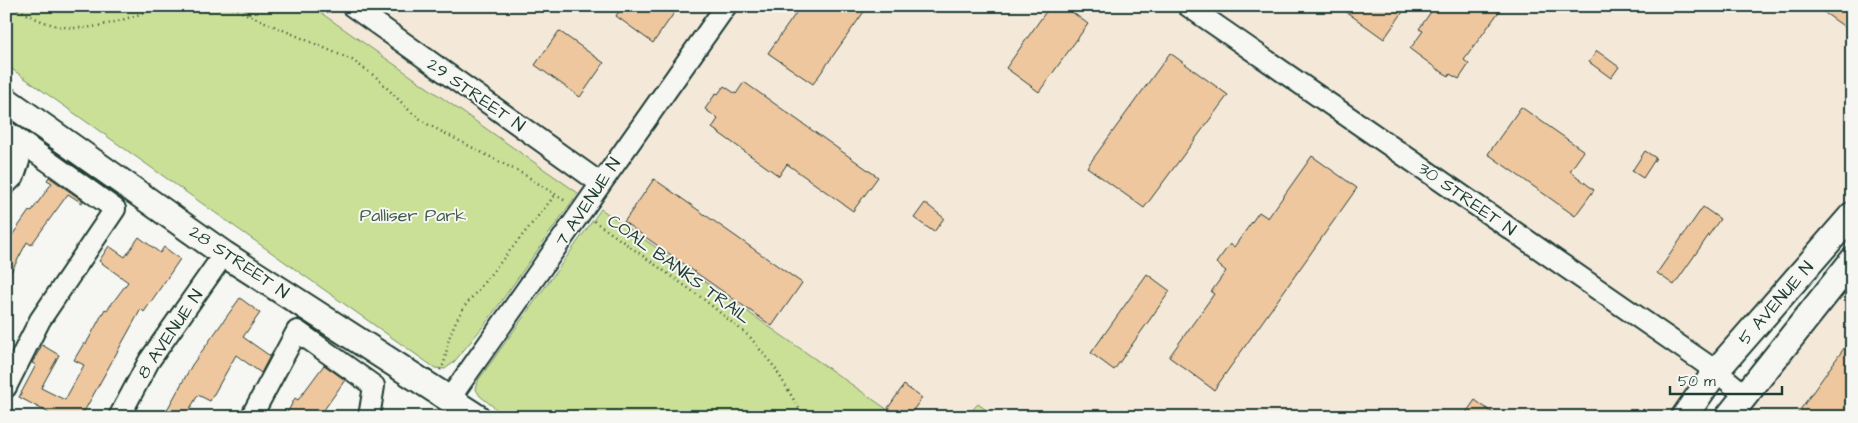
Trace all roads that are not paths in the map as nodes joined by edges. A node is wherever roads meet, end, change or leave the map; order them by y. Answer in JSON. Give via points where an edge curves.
{"nodes":[{"id":1,"x":352,"y":6,"type":"edge"},
{"id":2,"x":726,"y":6,"type":"edge"},
{"id":3,"x":1188,"y":6,"type":"edge"},
{"id":4,"x":6,"y":100,"type":"edge"},
{"id":5,"x":6,"y":131,"type":"edge"},
{"id":6,"x":6,"y":144,"type":"edge"},
{"id":7,"x":600,"y":183,"type":"junction"},
{"id":8,"x":6,"y":184,"type":"edge"},
{"id":9,"x":1852,"y":214,"type":"edge"},
{"id":10,"x":224,"y":254,"type":"junction"},
{"id":11,"x":1852,"y":261,"type":"edge"},
{"id":12,"x":1716,"y":371,"type":"junction"},
{"id":13,"x":6,"y":387,"type":"edge"},
{"id":14,"x":1744,"y":394,"type":"junction"},
{"id":15,"x":450,"y":398,"type":"junction"},
{"id":16,"x":119,"y":417,"type":"edge"},
{"id":17,"x":251,"y":417,"type":"edge"},
{"id":18,"x":369,"y":417,"type":"edge"},
{"id":19,"x":477,"y":417,"type":"edge"},
{"id":20,"x":1684,"y":417,"type":"edge"},
{"id":21,"x":1728,"y":417,"type":"edge"}],
"edges":[{"from":1,"to":7,"type":"street","name":"29 STREET N"},
{"from":2,"to":7,"type":"street","name":"7 AVENUE N"},
{"from":3,"to":12,"type":"street","name":"30 STREET N"},
{"from":4,"to":10,"type":"main road","name":"28 STREET N"},
{"from":5,"to":13,"type":"street","via":[[115,210],[40,320]]},
{"from":6,"to":8,"type":"street","via":[[19,161],[14,176]]},
{"from":7,"to":15,"type":"street","name":"7 AVENUE N"},
{"from":9,"to":12,"type":"main road","name":"5 AVENUE N"},
{"from":10,"to":15,"type":"main road","name":"28 STREET N"},
{"from":10,"to":16,"type":"street","name":"8 AVENUE N","via":[[149,361]]},
{"from":11,"to":14,"type":"main road","name":"5 AVENUE N"},
{"from":12,"to":14,"type":"street","name":"30 STREET N"},
{"from":12,"to":20,"type":"main road","name":"5 AVENUE N"},
{"from":14,"to":21,"type":"main road","name":"5 AVENUE N"},
{"from":15,"to":19,"type":"main road","name":"28 STREET N"},
{"from":17,"to":18,"type":"street","via":[[297,331],[374,386]]}]}
